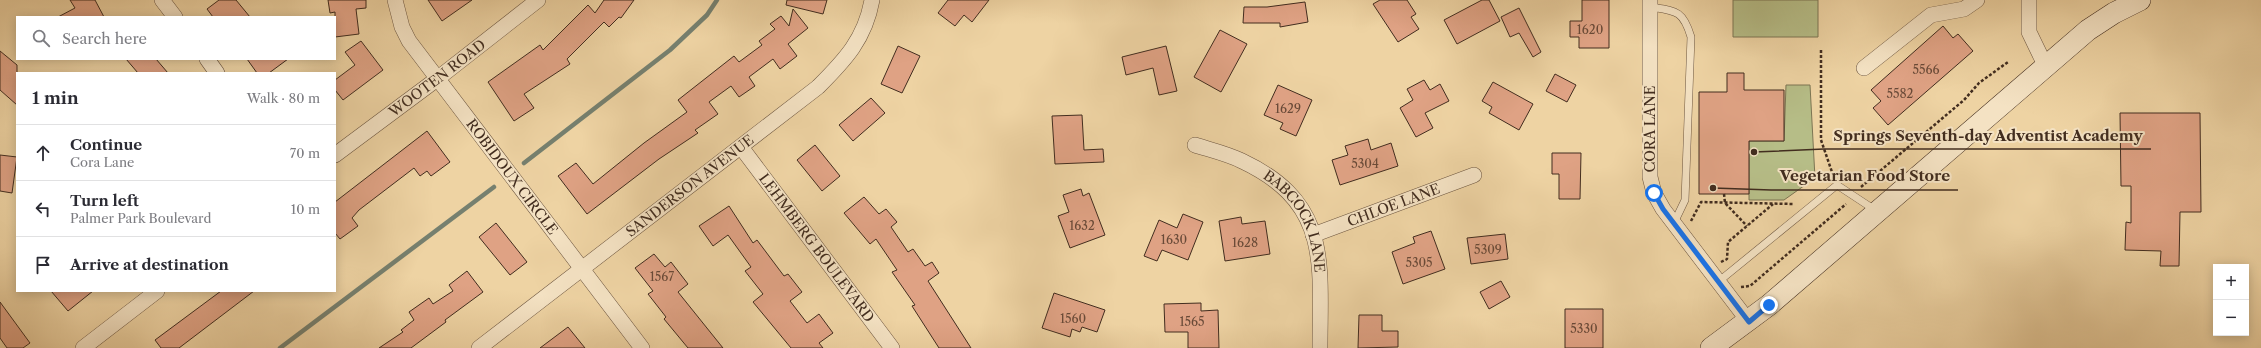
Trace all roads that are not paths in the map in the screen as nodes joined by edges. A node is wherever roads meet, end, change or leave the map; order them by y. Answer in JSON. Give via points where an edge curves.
{"nodes":[{"id":1,"x":162,"y":0,"type":"edge"},
{"id":2,"x":395,"y":0,"type":"edge"},
{"id":3,"x":538,"y":0,"type":"edge"},
{"id":4,"x":872,"y":0,"type":"edge"},
{"id":5,"x":1977,"y":0,"type":"edge"},
{"id":6,"x":2029,"y":0,"type":"edge"},
{"id":7,"x":2140,"y":0,"type":"edge"},
{"id":8,"x":1650,"y":4,"type":"edge"},
{"id":9,"x":174,"y":16,"type":"edge"},
{"id":10,"x":208,"y":60,"type":"edge"},
{"id":11,"x":2045,"y":65,"type":"junction"},
{"id":12,"x":1864,"y":68,"type":"dead end"},
{"id":13,"x":216,"y":72,"type":"edge"},
{"id":14,"x":437,"y":79,"type":"junction"},
{"id":15,"x":1196,"y":145,"type":"dead end"},
{"id":16,"x":741,"y":147,"type":"junction"},
{"id":17,"x":336,"y":154,"type":"edge"},
{"id":18,"x":1474,"y":175,"type":"dead end"},
{"id":19,"x":1877,"y":211,"type":"junction"},
{"id":20,"x":1677,"y":217,"type":"junction"},
{"id":21,"x":1313,"y":235,"type":"junction"},
{"id":22,"x":582,"y":270,"type":"junction"},
{"id":23,"x":1724,"y":277,"type":"junction"},
{"id":24,"x":156,"y":292,"type":"edge"},
{"id":25,"x":1749,"y":322,"type":"junction"},
{"id":26,"x":83,"y":348,"type":"edge"},
{"id":27,"x":479,"y":348,"type":"edge"},
{"id":28,"x":642,"y":348,"type":"edge"},
{"id":29,"x":892,"y":348,"type":"edge"},
{"id":30,"x":1320,"y":348,"type":"edge"},
{"id":31,"x":1712,"y":348,"type":"edge"}],
"edges":[{"from":1,"to":9,"type":"street"},
{"from":2,"to":14,"type":"street","name":"ROBIDOUX CIRCLE","via":[[408,41]]},
{"from":3,"to":14,"type":"street","name":"WOOTEN ROAD"},
{"from":4,"to":16,"type":"street","name":"SANDERSON AVENUE","via":[[865,29],[839,66],[818,87]]},
{"from":5,"to":12,"type":"street","via":[[1964,9],[1931,15]]},
{"from":6,"to":11,"type":"street","via":[[2029,32]]},
{"from":7,"to":11,"type":"main road","via":[[2088,30]]},
{"from":8,"to":20,"type":"street","name":"CORA LANE","via":[[1650,177],[1654,193],[1663,209]]},
{"from":8,"to":20,"type":"lane","via":[[1675,10],[1682,15],[1691,37],[1685,200]]},
{"from":10,"to":13,"type":"street"},
{"from":11,"to":19,"type":"main road"},
{"from":14,"to":17,"type":"street","name":"WOOTEN ROAD"},
{"from":14,"to":22,"type":"street","name":"ROBIDOUX CIRCLE"},
{"from":15,"to":21,"type":"street","name":"BABCOCK LANE","via":[[1241,160],[1284,187],[1307,216]]},
{"from":16,"to":22,"type":"street","name":"SANDERSON AVENUE"},
{"from":16,"to":29,"type":"street","name":"LEHMBERG BOULEVARD"},
{"from":18,"to":21,"type":"street","name":"CHLOE LANE"},
{"from":19,"to":23,"type":"lane","via":[[1837,185]]},
{"from":19,"to":25,"type":"main road"},
{"from":20,"to":23,"type":"street","name":"CORA LANE"},
{"from":21,"to":30,"type":"street","name":"BABCOCK LANE","via":[[1320,267]]},
{"from":22,"to":27,"type":"street","name":"SANDERSON AVENUE"},
{"from":22,"to":28,"type":"street","name":"ROBIDOUX CIRCLE"},
{"from":23,"to":25,"type":"street","name":"CORA LANE"},
{"from":24,"to":26,"type":"street"},
{"from":25,"to":31,"type":"main road"}]}
